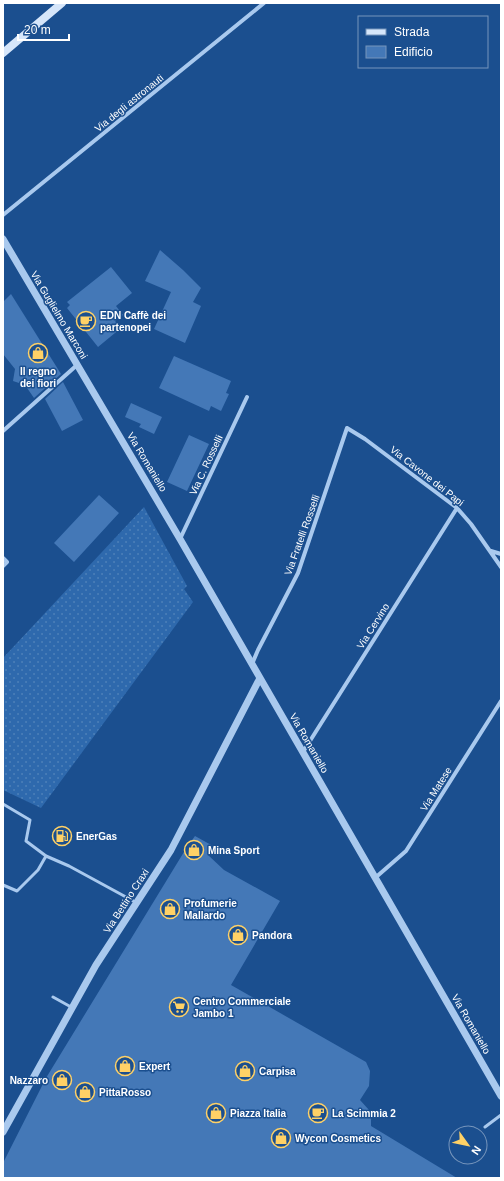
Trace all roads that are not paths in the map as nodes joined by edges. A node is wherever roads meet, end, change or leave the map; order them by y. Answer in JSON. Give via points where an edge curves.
{"nodes":[{"id":1,"x":62,"y":3,"type":"edge"},
{"id":2,"x":264,"y":3,"type":"edge"},
{"id":3,"x":3,"y":54,"type":"edge"},
{"id":4,"x":3,"y":215,"type":"edge"},
{"id":5,"x":3,"y":239,"type":"edge"},
{"id":6,"x":77,"y":365,"type":"junction"},
{"id":7,"x":247,"y":397,"type":"dead end"},
{"id":8,"x":98,"y":401,"type":"joint"},
{"id":9,"x":347,"y":428,"type":"joint"},
{"id":10,"x":3,"y":431,"type":"edge"},
{"id":11,"x":457,"y":508,"type":"junction"},
{"id":12,"x":180,"y":539,"type":"junction"},
{"id":13,"x":491,"y":551,"type":"junction"},
{"id":14,"x":501,"y":554,"type":"edge"},
{"id":15,"x":3,"y":558,"type":"edge"},
{"id":16,"x":3,"y":566,"type":"edge"},
{"id":17,"x":501,"y":567,"type":"edge"},
{"id":18,"x":252,"y":664,"type":"junction"},
{"id":19,"x":260,"y":678,"type":"junction"},
{"id":20,"x":501,"y":701,"type":"edge"},
{"id":21,"x":302,"y":752,"type":"junction"},
{"id":22,"x":3,"y":804,"type":"edge"},
{"id":23,"x":46,"y":856,"type":"junction"},
{"id":24,"x":375,"y":878,"type":"junction"},
{"id":25,"x":3,"y":885,"type":"edge"},
{"id":26,"x":137,"y":903,"type":"junction"},
{"id":27,"x":53,"y":998,"type":"dead end"},
{"id":28,"x":71,"y":1007,"type":"junction"},
{"id":29,"x":501,"y":1096,"type":"edge"},
{"id":30,"x":501,"y":1115,"type":"edge"},
{"id":31,"x":488,"y":1125,"type":"edge"},
{"id":32,"x":3,"y":1132,"type":"edge"}],
"edges":[{"from":1,"to":3,"type":"main road"},
{"from":2,"to":4,"type":"street","name":"Via degli astronauti"},
{"from":5,"to":6,"type":"street","name":"Via Guglielmo Marconi"},
{"from":6,"to":8,"type":"street","name":"Via Guglielmo Marconi"},
{"from":6,"to":10,"type":"street"},
{"from":7,"to":12,"type":"street","name":"Via C. Rosselli"},
{"from":8,"to":12,"type":"street","name":"Via Romaniello"},
{"from":9,"to":11,"type":"street","name":"Via Cavone dei Papi"},
{"from":9,"to":18,"type":"street","name":"Via Fratelli Rosselli","via":[[298,573]]},
{"from":11,"to":13,"type":"street","name":"Via Cavone dei Papi"},
{"from":11,"to":21,"type":"street","name":"Via Cervino"},
{"from":12,"to":18,"type":"street","name":"Via Romaniello"},
{"from":13,"to":14,"type":"street"},
{"from":13,"to":17,"type":"street","name":"Via Cavone dei Papi"},
{"from":15,"to":16,"type":"street","via":[[7,562]]},
{"from":18,"to":19,"type":"street","name":"Via Romaniello"},
{"from":19,"to":21,"type":"street","name":"Via Romaniello"},
{"from":19,"to":26,"type":"street","name":"Via Bettino Craxi","via":[[172,850]]},
{"from":20,"to":24,"type":"street","name":"Via Matese","via":[[406,850]]},
{"from":21,"to":24,"type":"street","name":"Via Romaniello"},
{"from":22,"to":23,"type":"lane","via":[[30,820],[26,842]]},
{"from":23,"to":25,"type":"lane","via":[[38,870],[17,891]]},
{"from":23,"to":26,"type":"lane"},
{"from":24,"to":29,"type":"street","name":"Via Romaniello"},
{"from":26,"to":28,"type":"street","name":"Via Bettino Craxi"},
{"from":27,"to":28,"type":"lane"},
{"from":28,"to":32,"type":"street","name":"Via Bettino Craxi"},
{"from":30,"to":31,"type":"lane"}]}
